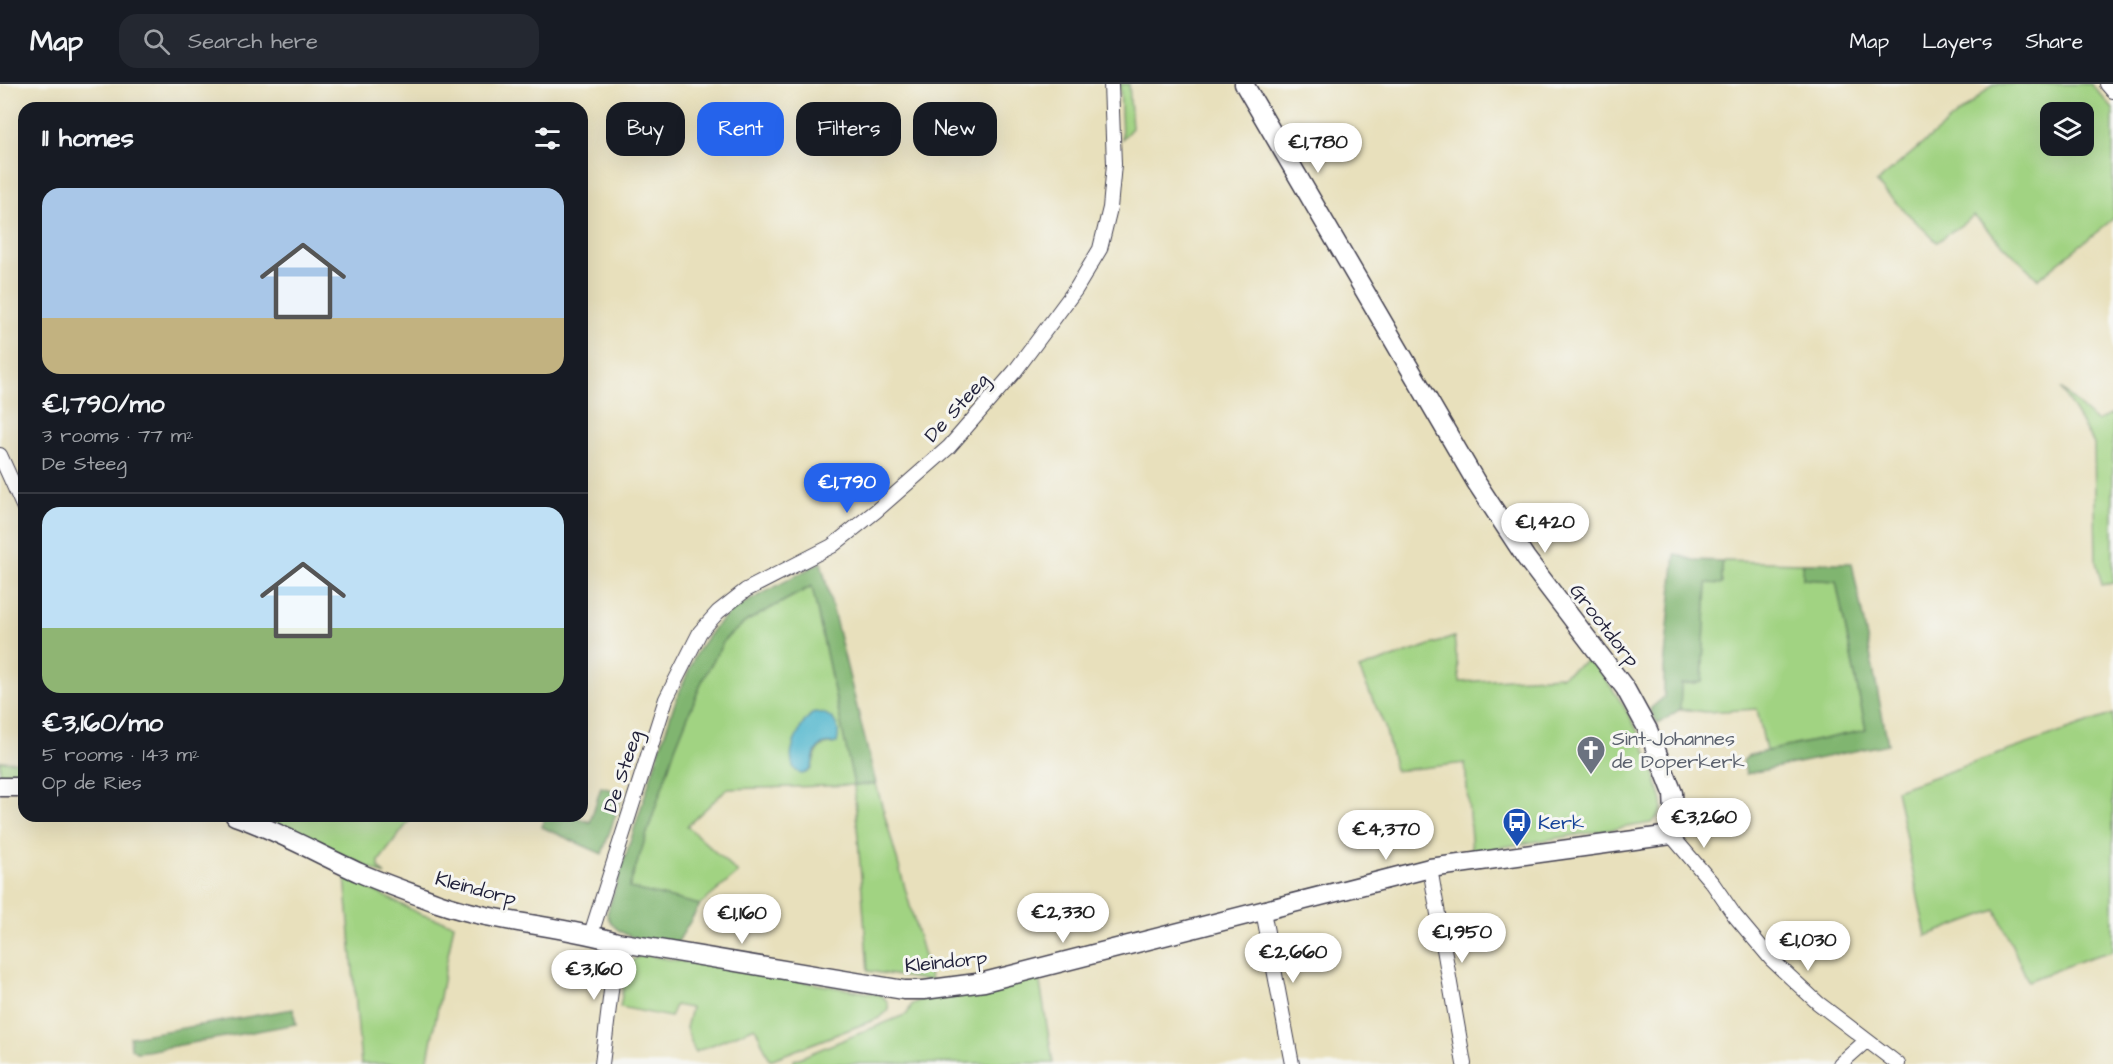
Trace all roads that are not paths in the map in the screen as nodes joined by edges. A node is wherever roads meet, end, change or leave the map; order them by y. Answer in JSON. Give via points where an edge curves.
{"nodes":[{"id":1,"x":1111,"y":84,"type":"edge"},
{"id":2,"x":1244,"y":84,"type":"edge"},
{"id":3,"x":2107,"y":84,"type":"edge"},
{"id":4,"x":2113,"y":91,"type":"edge"},
{"id":5,"x":0,"y":454,"type":"edge"},
{"id":6,"x":18,"y":494,"type":"edge"},
{"id":7,"x":0,"y":787,"type":"edge"},
{"id":8,"x":18,"y":787,"type":"edge"},
{"id":9,"x":253,"y":822,"type":"edge"},
{"id":10,"x":1671,"y":835,"type":"junction"},
{"id":11,"x":1430,"y":868,"type":"junction"},
{"id":12,"x":1263,"y":911,"type":"junction"},
{"id":13,"x":591,"y":934,"type":"junction"},
{"id":14,"x":617,"y":942,"type":"junction"},
{"id":15,"x":1866,"y":1041,"type":"junction"},
{"id":16,"x":602,"y":1064,"type":"edge"},
{"id":17,"x":1292,"y":1064,"type":"edge"},
{"id":18,"x":1464,"y":1064,"type":"edge"},
{"id":19,"x":1840,"y":1064,"type":"edge"},
{"id":20,"x":1898,"y":1064,"type":"edge"}],
"edges":[{"from":1,"to":13,"type":"street","name":"De Steeg","via":[[1114,164],[1110,208],[1100,249],[1076,289],[1015,371],[949,447],[832,546],[746,590],[700,632],[666,699]]},
{"from":2,"to":10,"type":"street","name":"Grootdorp","via":[[1476,482],[1526,558],[1625,688],[1648,730],[1673,793]]},
{"from":3,"to":4,"type":"street"},
{"from":5,"to":6,"type":"street"},
{"from":7,"to":8,"type":"street"},
{"from":9,"to":13,"type":"street","name":"Kleindorp","via":[[361,873],[440,904],[525,925]]},
{"from":10,"to":11,"type":"street","name":"Kleindorp"},
{"from":10,"to":15,"type":"street","via":[[1772,960]]},
{"from":11,"to":12,"type":"street","name":"Kleindorp"},
{"from":11,"to":18,"type":"street"},
{"from":12,"to":14,"type":"street","name":"Kleindorp","via":[[984,982],[924,990]]},
{"from":12,"to":17,"type":"street"},
{"from":13,"to":14,"type":"street","name":"Kleindorp"},
{"from":14,"to":16,"type":"street"},
{"from":15,"to":19,"type":"street"},
{"from":15,"to":20,"type":"street"}]}
